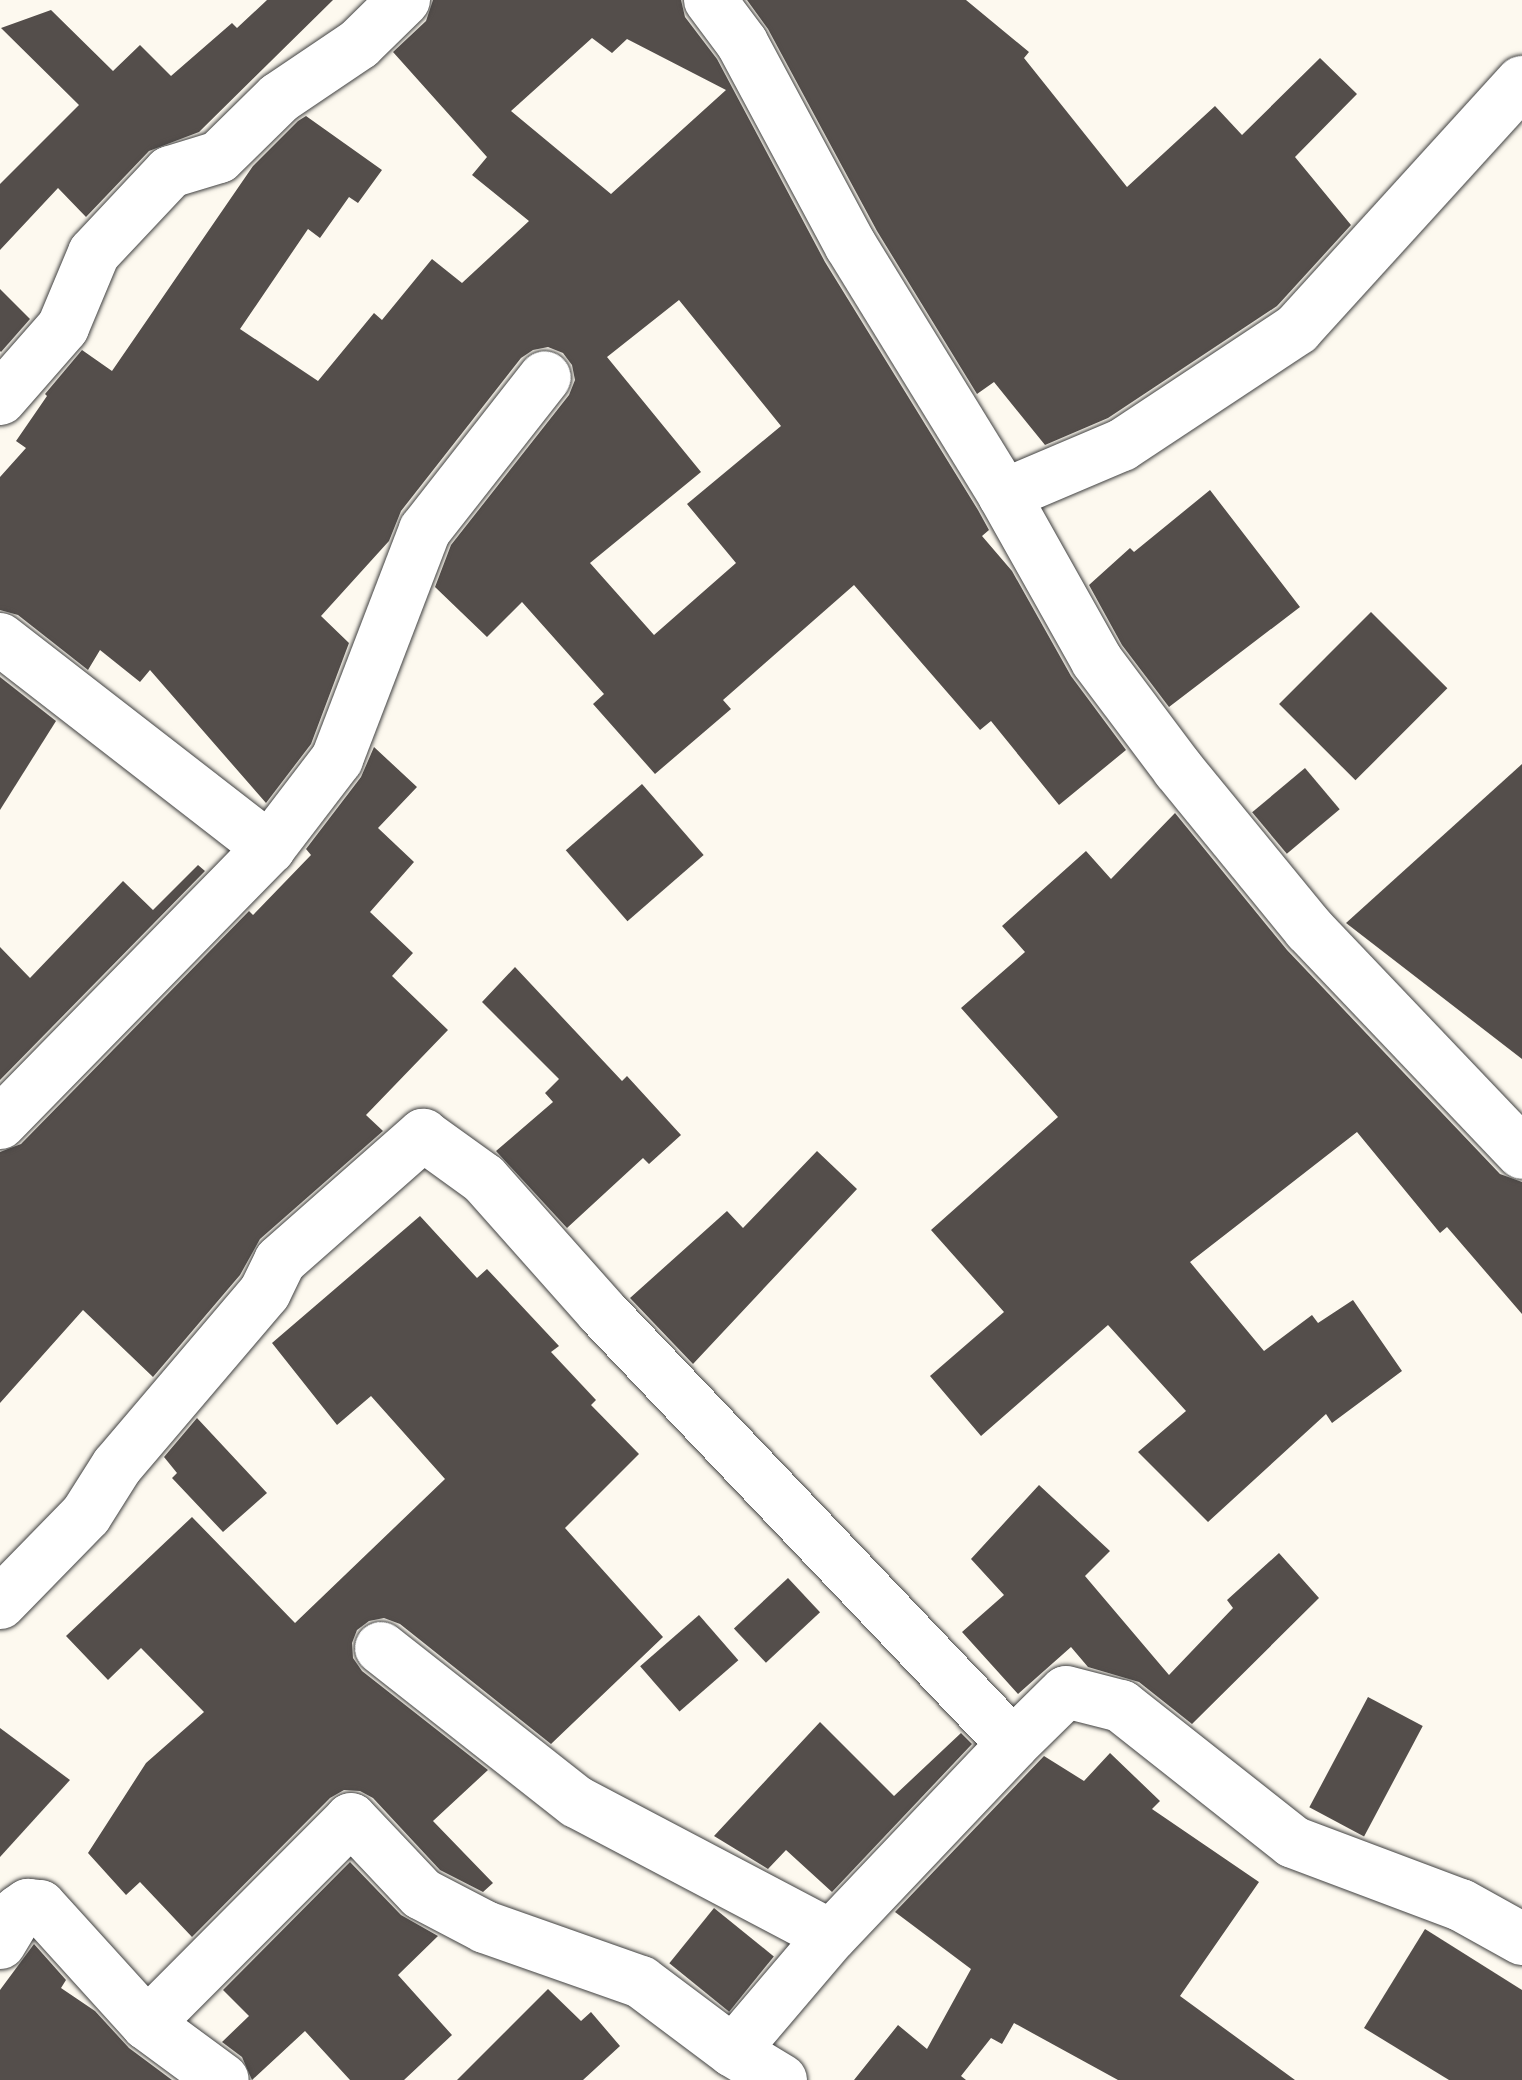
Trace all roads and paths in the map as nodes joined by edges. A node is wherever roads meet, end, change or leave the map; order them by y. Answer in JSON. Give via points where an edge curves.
{"nodes":[{"id":1,"x":404,"y":0,"type":"edge"},
{"id":2,"x":710,"y":0,"type":"edge"},
{"id":3,"x":1522,"y":82,"type":"edge"},
{"id":4,"x":545,"y":376,"type":"dead end"},
{"id":5,"x":0,"y":399,"type":"edge"},
{"id":6,"x":1004,"y":495,"type":"junction"},
{"id":7,"x":0,"y":639,"type":"edge"},
{"id":8,"x":268,"y":848,"type":"junction"},
{"id":9,"x":0,"y":1123,"type":"edge"},
{"id":10,"x":1522,"y":1153,"type":"edge"},
{"id":11,"x":0,"y":1603,"type":"edge"},
{"id":12,"x":382,"y":1648,"type":"dead end"},
{"id":13,"x":1013,"y":1744,"type":"junction"},
{"id":14,"x":832,"y":1936,"type":"junction"},
{"id":15,"x":1522,"y":1939,"type":"edge"},
{"id":16,"x":0,"y":1944,"type":"edge"},
{"id":17,"x":147,"y":2024,"type":"junction"},
{"id":18,"x":733,"y":2051,"type":"junction"},
{"id":19,"x":223,"y":2080,"type":"edge"},
{"id":20,"x":781,"y":2080,"type":"edge"}],
"edges":[{"from":1,"to":5,"type":"street","via":[[359,44],[279,98],[219,157],[170,172],[94,253],[64,327]]},
{"from":2,"to":6,"type":"street","via":[[742,43],[851,246]]},
{"from":3,"to":6,"type":"street","via":[[1297,329],[1122,445]]},
{"from":4,"to":8,"type":"street","via":[[425,530],[337,759]]},
{"from":6,"to":10,"type":"street","via":[[1097,662],[1178,769],[1308,929]]},
{"from":7,"to":8,"type":"street"},
{"from":8,"to":9,"type":"street"},
{"from":11,"to":13,"type":"street","via":[[86,1515],[117,1466],[264,1292],[280,1261],[423,1135],[484,1179]]},
{"from":12,"to":14,"type":"street","via":[[577,1802]]},
{"from":13,"to":14,"type":"street"},
{"from":13,"to":15,"type":"street","via":[[1066,1692],[1121,1706],[1293,1842],[1461,1904]]},
{"from":14,"to":18,"type":"street"},
{"from":16,"to":17,"type":"street","via":[[19,1912],[40,1906]]},
{"from":17,"to":18,"type":"street","via":[[351,1819],[422,1894],[486,1927],[641,1982]]},
{"from":17,"to":19,"type":"street"},
{"from":18,"to":20,"type":"street"}]}
